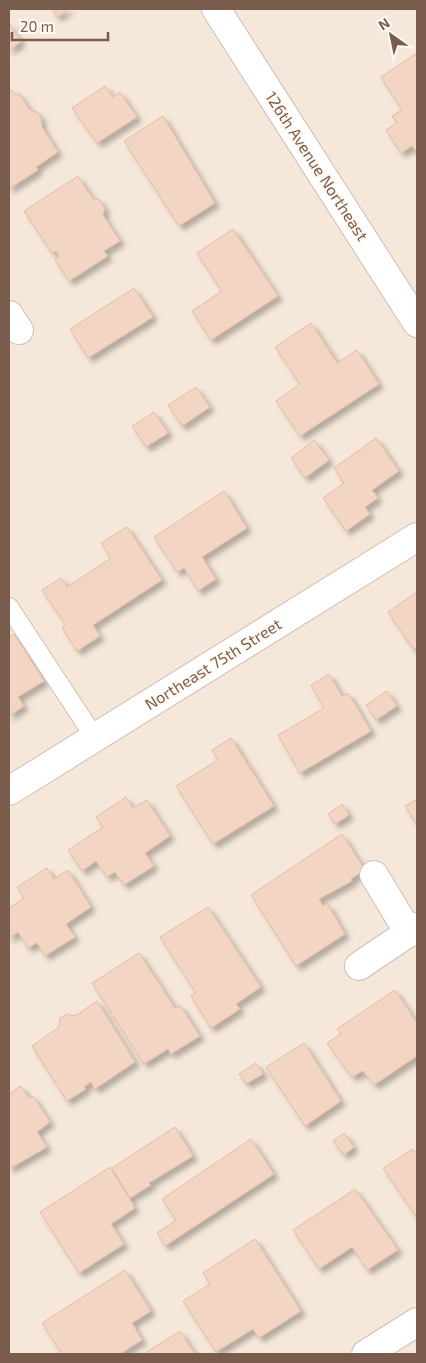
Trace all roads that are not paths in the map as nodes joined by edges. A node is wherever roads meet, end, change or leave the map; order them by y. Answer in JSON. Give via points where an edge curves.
{"nodes":[{"id":1,"x":216,"y":9,"type":"edge"},
{"id":2,"x":417,"y":323,"type":"edge"},
{"id":3,"x":417,"y":537,"type":"edge"},
{"id":4,"x":9,"y":607,"type":"edge"},
{"id":5,"x":95,"y":738,"type":"junction"},
{"id":6,"x":9,"y":792,"type":"edge"},
{"id":7,"x":374,"y":875,"type":"dead end"},
{"id":8,"x":413,"y":930,"type":"edge"},
{"id":9,"x":358,"y":966,"type":"dead end"},
{"id":10,"x":417,"y":1322,"type":"edge"},
{"id":11,"x":366,"y":1354,"type":"edge"}],
"edges":[{"from":1,"to":2,"type":"street","name":"126th Avenue Northeast"},
{"from":3,"to":5,"type":"street","name":"Northeast 75th Street"},
{"from":4,"to":5,"type":"lane"},
{"from":5,"to":6,"type":"street","name":"Northeast 75th Street"},
{"from":7,"to":8,"type":"street"},
{"from":8,"to":9,"type":"street"},
{"from":10,"to":11,"type":"street"}]}
